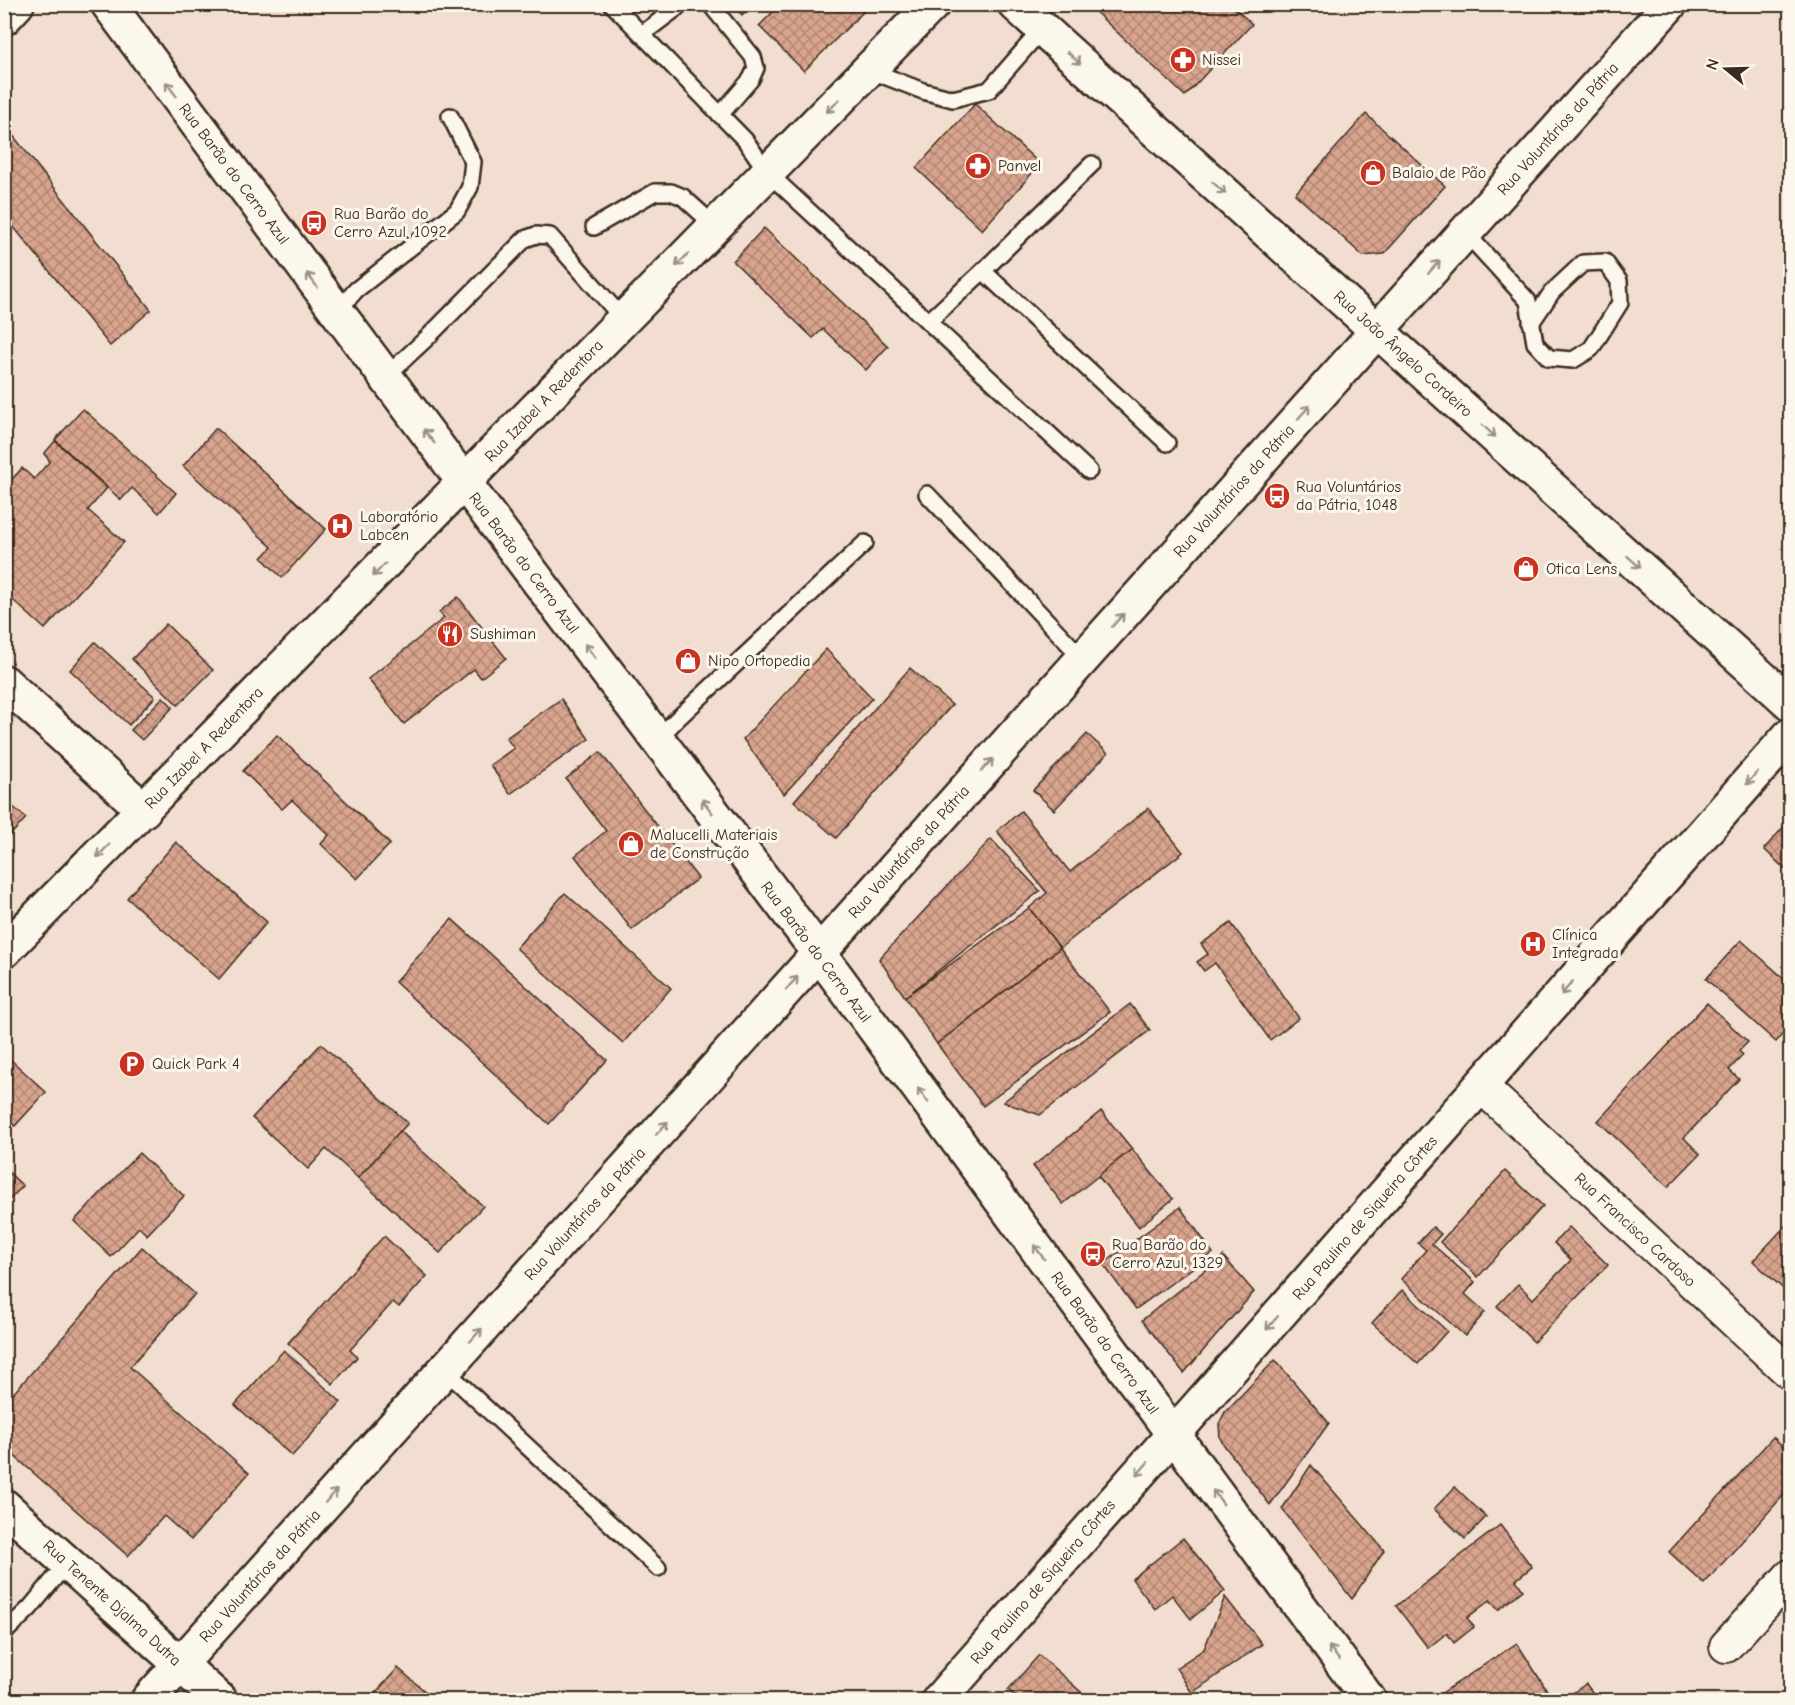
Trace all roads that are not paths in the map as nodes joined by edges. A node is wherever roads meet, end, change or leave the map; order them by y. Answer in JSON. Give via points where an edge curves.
{"nodes":[{"id":1,"x":17,"y":4,"type":"edge"},
{"id":2,"x":108,"y":4,"type":"edge"},
{"id":3,"x":612,"y":4,"type":"edge"},
{"id":4,"x":682,"y":4,"type":"edge"},
{"id":5,"x":710,"y":4,"type":"edge"},
{"id":6,"x":933,"y":4,"type":"edge"},
{"id":7,"x":1015,"y":4,"type":"edge"},
{"id":8,"x":1670,"y":4,"type":"edge"},
{"id":9,"x":4,"y":18,"type":"edge"},
{"id":10,"x":1042,"y":29,"type":"junction"},
{"id":11,"x":642,"y":34,"type":"junction"},
{"id":12,"x":869,"y":70,"type":"junction"},
{"id":13,"x":720,"y":115,"type":"junction"},
{"id":14,"x":450,"y":116,"type":"dead end"},
{"id":15,"x":1092,"y":164,"type":"dead end"},
{"id":16,"x":768,"y":173,"type":"junction"},
{"id":17,"x":594,"y":226,"type":"dead end"},
{"id":18,"x":715,"y":226,"type":"junction"},
{"id":19,"x":1465,"y":232,"type":"junction"},
{"id":20,"x":984,"y":272,"type":"junction"},
{"id":21,"x":337,"y":312,"type":"junction"},
{"id":22,"x":624,"y":320,"type":"junction"},
{"id":23,"x":928,"y":322,"type":"junction"},
{"id":24,"x":1531,"y":323,"type":"junction"},
{"id":25,"x":1377,"y":331,"type":"junction"},
{"id":26,"x":385,"y":377,"type":"junction"},
{"id":27,"x":1167,"y":443,"type":"dead end"},
{"id":28,"x":1089,"y":471,"type":"dead end"},
{"id":29,"x":464,"y":483,"type":"junction"},
{"id":30,"x":927,"y":494,"type":"dead end"},
{"id":31,"x":865,"y":543,"type":"dead end"},
{"id":32,"x":1083,"y":659,"type":"junction"},
{"id":33,"x":4,"y":682,"type":"edge"},
{"id":34,"x":1791,"y":703,"type":"edge"},
{"id":35,"x":1791,"y":735,"type":"edge"},
{"id":36,"x":657,"y":740,"type":"junction"},
{"id":37,"x":144,"y":810,"type":"junction"},
{"id":38,"x":4,"y":951,"type":"edge"},
{"id":39,"x":819,"y":953,"type":"junction"},
{"id":40,"x":1481,"y":1086,"type":"junction"},
{"id":41,"x":445,"y":1370,"type":"junction"},
{"id":42,"x":1791,"y":1373,"type":"edge"},
{"id":43,"x":1173,"y":1435,"type":"junction"},
{"id":44,"x":4,"y":1506,"type":"edge"},
{"id":45,"x":67,"y":1563,"type":"junction"},
{"id":46,"x":658,"y":1568,"type":"dead end"},
{"id":47,"x":1791,"y":1576,"type":"edge"},
{"id":48,"x":4,"y":1634,"type":"edge"},
{"id":49,"x":1726,"y":1646,"type":"dead end"},
{"id":50,"x":180,"y":1665,"type":"junction"},
{"id":51,"x":148,"y":1701,"type":"edge"},
{"id":52,"x":220,"y":1701,"type":"edge"},
{"id":53,"x":939,"y":1701,"type":"edge"},
{"id":54,"x":1369,"y":1701,"type":"edge"}],
"edges":[{"from":1,"to":9,"type":"main road"},
{"from":21,"to":2,"type":"main road","name":"Rua Barão do Cerro Azul","one_way":true},
{"from":3,"to":11,"type":"lane"},
{"from":4,"to":11,"type":"lane"},
{"from":5,"to":13,"type":"lane","via":[[753,57],[756,68]]},
{"from":6,"to":12,"type":"main road","name":"Rua Izabel A Redentora"},
{"from":7,"to":10,"type":"main road","name":"Rua João Ângelo Cordeiro"},
{"from":8,"to":19,"type":"main road","name":"Rua Voluntários da Pátria"},
{"from":10,"to":12,"type":"lane","via":[[989,90],[952,99]]},
{"from":10,"to":25,"type":"main road","name":"Rua João Ângelo Cordeiro","one_way":true},
{"from":11,"to":13,"type":"lane"},
{"from":12,"to":16,"type":"main road","name":"Rua Izabel A Redentora","one_way":true},
{"from":13,"to":16,"type":"lane","via":[[745,140]]},
{"from":14,"to":21,"type":"lane","via":[[473,162],[470,187],[457,211],[356,290]]},
{"from":15,"to":20,"type":"lane"},
{"from":16,"to":18,"type":"main road","name":"Rua Izabel A Redentora"},
{"from":16,"to":23,"type":"lane"},
{"from":17,"to":18,"type":"lane","via":[[655,192],[671,192],[683,197]]},
{"from":18,"to":22,"type":"main road","name":"Rua Izabel A Redentora","one_way":true},
{"from":19,"to":24,"type":"lane","via":[[1528,301]]},
{"from":25,"to":19,"type":"main road","name":"Rua Voluntários da Pátria","one_way":true},
{"from":20,"to":23,"type":"lane"},
{"from":20,"to":27,"type":"lane"},
{"from":21,"to":26,"type":"main road","name":"Rua Barão do Cerro Azul"},
{"from":22,"to":26,"type":"lane","via":[[550,236],[536,235],[525,239]]},
{"from":22,"to":29,"type":"main road","name":"Rua Izabel A Redentora"},
{"from":23,"to":28,"type":"lane"},
{"from":24,"to":24,"type":"lane","via":[[1535,343],[1550,358],[1573,360],[1591,349],[1620,303],[1619,281],[1605,262],[1583,263],[1552,292]]},
{"from":32,"to":25,"type":"main road","name":"Rua Voluntários da Pátria","one_way":true},
{"from":25,"to":34,"type":"main road","name":"Rua João Ângelo Cordeiro","one_way":true},
{"from":29,"to":26,"type":"main road","name":"Rua Barão do Cerro Azul","one_way":true},
{"from":36,"to":29,"type":"main road","name":"Rua Barão do Cerro Azul","one_way":true},
{"from":29,"to":37,"type":"main road","name":"Rua Izabel A Redentora","one_way":true},
{"from":30,"to":32,"type":"lane"},
{"from":31,"to":36,"type":"lane"},
{"from":39,"to":32,"type":"main road","name":"Rua Voluntários da Pátria","one_way":true},
{"from":33,"to":37,"type":"main road"},
{"from":35,"to":40,"type":"main road","name":"Rua Paulino de Siqueira Côrtes","one_way":true},
{"from":39,"to":36,"type":"main road","name":"Rua Barão do Cerro Azul","one_way":true},
{"from":37,"to":38,"type":"main road","name":"Rua Izabel A Redentora","one_way":true},
{"from":41,"to":39,"type":"main road","name":"Rua Voluntários da Pátria","one_way":true},
{"from":43,"to":39,"type":"main road","name":"Rua Barão do Cerro Azul","one_way":true},
{"from":40,"to":42,"type":"street","name":"Rua Francisco Cardoso"},
{"from":40,"to":43,"type":"main road","name":"Rua Paulino de Siqueira Côrtes","one_way":true},
{"from":41,"to":46,"type":"lane"},
{"from":50,"to":41,"type":"main road","name":"Rua Voluntários da Pátria","one_way":true},
{"from":43,"to":53,"type":"main road","name":"Rua Paulino de Siqueira Côrtes","one_way":true},
{"from":54,"to":43,"type":"main road","name":"Rua Barão do Cerro Azul","one_way":true},
{"from":44,"to":45,"type":"main road","name":"Rua Tenente Djalma Dutra"},
{"from":45,"to":48,"type":"lane"},
{"from":45,"to":50,"type":"main road","name":"Rua Tenente Djalma Dutra"},
{"from":47,"to":49,"type":"street"},
{"from":50,"to":51,"type":"main road","name":"Rua Voluntários da Pátria"},
{"from":50,"to":52,"type":"main road","name":"Rua Tenente Djalma Dutra"}]}
